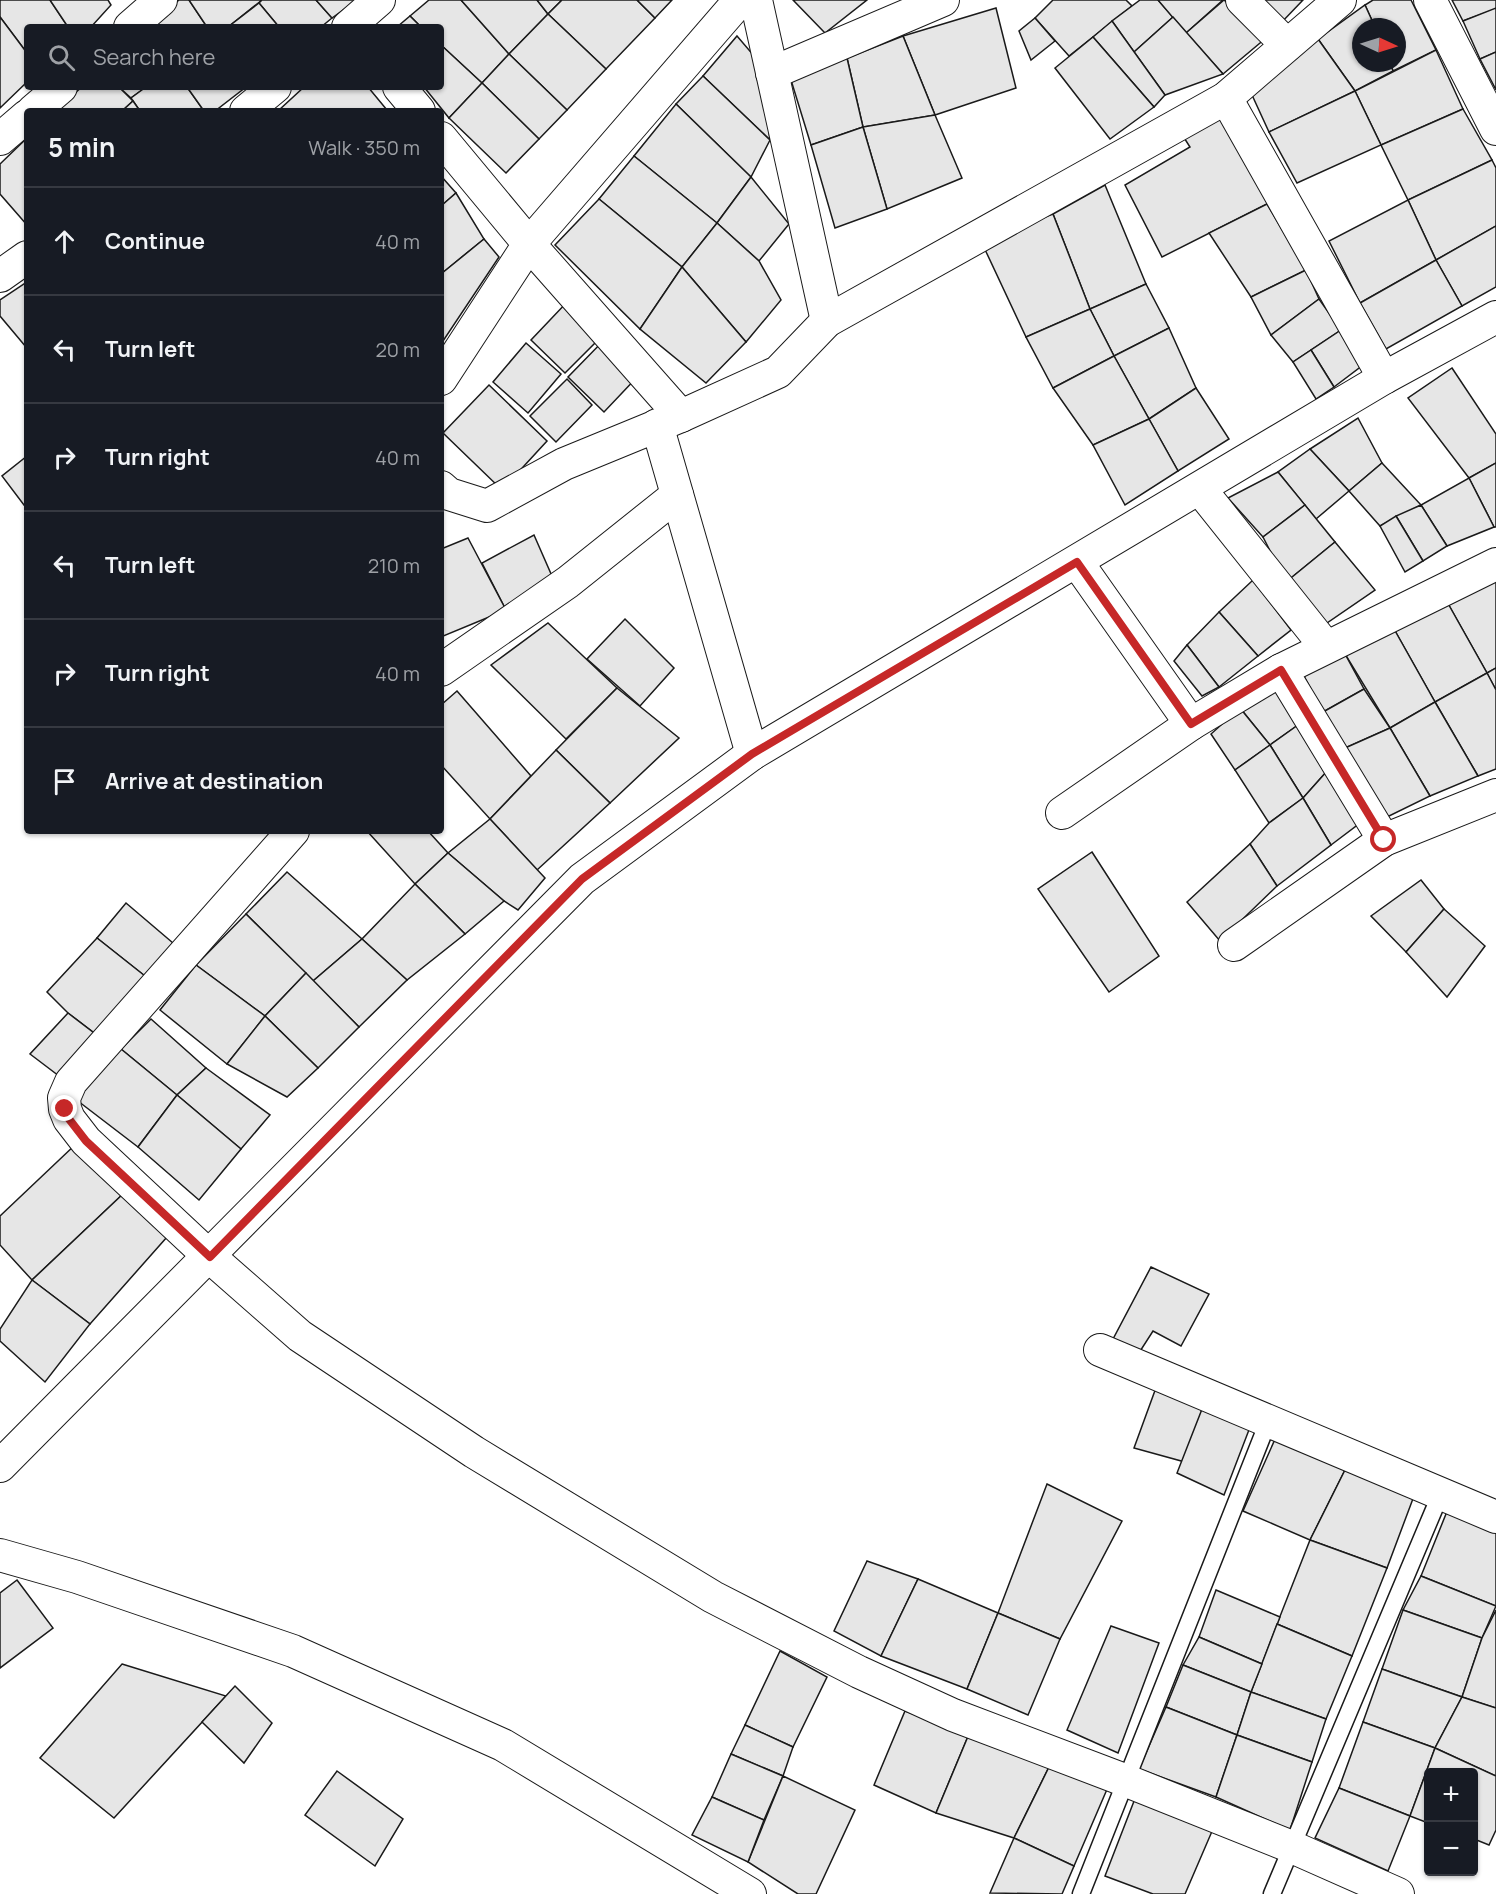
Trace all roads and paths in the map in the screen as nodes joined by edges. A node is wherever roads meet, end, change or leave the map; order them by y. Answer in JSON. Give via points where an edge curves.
{"nodes":[{"id":1,"x":161,"y":0,"type":"edge"},
{"id":2,"x":380,"y":0,"type":"edge"},
{"id":3,"x":740,"y":0,"type":"edge"},
{"id":4,"x":756,"y":0,"type":"edge"},
{"id":5,"x":943,"y":0,"type":"edge"},
{"id":6,"x":1242,"y":0,"type":"edge"},
{"id":7,"x":1340,"y":0,"type":"edge"},
{"id":8,"x":1430,"y":0,"type":"edge"},
{"id":9,"x":133,"y":24,"type":"edge"},
{"id":10,"x":352,"y":24,"type":"edge"},
{"id":11,"x":1287,"y":45,"type":"junction"},
{"id":12,"x":772,"y":73,"type":"junction"},
{"id":13,"x":57,"y":90,"type":"edge"},
{"id":14,"x":271,"y":90,"type":"edge"},
{"id":15,"x":402,"y":90,"type":"edge"},
{"id":16,"x":1226,"y":98,"type":"junction"},
{"id":17,"x":36,"y":108,"type":"edge"},
{"id":18,"x":250,"y":108,"type":"edge"},
{"id":19,"x":416,"y":108,"type":"edge"},
{"id":20,"x":24,"y":119,"type":"edge"},
{"id":21,"x":1496,"y":129,"type":"edge"},
{"id":22,"x":0,"y":140,"type":"edge"},
{"id":23,"x":444,"y":142,"type":"edge"},
{"id":24,"x":529,"y":244,"type":"junction"},
{"id":25,"x":1496,"y":316,"type":"edge"},
{"id":26,"x":827,"y":321,"type":"junction"},
{"id":27,"x":444,"y":375,"type":"edge"},
{"id":28,"x":1384,"y":378,"type":"junction"},
{"id":29,"x":669,"y":420,"type":"junction"},
{"id":30,"x":1200,"y":489,"type":"junction"},
{"id":31,"x":444,"y":490,"type":"edge"},
{"id":32,"x":677,"y":495,"type":"junction"},
{"id":33,"x":1077,"y":562,"type":"junction"},
{"id":34,"x":1496,"y":564,"type":"edge"},
{"id":35,"x":1326,"y":647,"type":"junction"},
{"id":36,"x":444,"y":668,"type":"edge"},
{"id":37,"x":1281,"y":670,"type":"junction"},
{"id":38,"x":1191,"y":724,"type":"junction"},
{"id":39,"x":752,"y":754,"type":"junction"},
{"id":40,"x":1496,"y":795,"type":"edge"},
{"id":41,"x":1062,"y":813,"type":"dead end"},
{"id":42,"x":290,"y":834,"type":"edge"},
{"id":43,"x":1384,"y":840,"type":"junction"},
{"id":44,"x":1234,"y":945,"type":"dead end"},
{"id":45,"x":210,"y":1257,"type":"junction"},
{"id":46,"x":1100,"y":1350,"type":"dead end"},
{"id":47,"x":1268,"y":1422,"type":"junction"},
{"id":48,"x":0,"y":1466,"type":"edge"},
{"id":49,"x":1440,"y":1493,"type":"junction"},
{"id":50,"x":1496,"y":1517,"type":"edge"},
{"id":51,"x":0,"y":1555,"type":"edge"},
{"id":52,"x":1127,"y":1781,"type":"junction"},
{"id":53,"x":1292,"y":1847,"type":"junction"},
{"id":54,"x":750,"y":1894,"type":"edge"},
{"id":55,"x":1081,"y":1894,"type":"edge"},
{"id":56,"x":1272,"y":1894,"type":"edge"},
{"id":57,"x":1398,"y":1894,"type":"edge"}],
"edges":[{"from":1,"to":9,"type":"street"},
{"from":2,"to":10,"type":"street"},
{"from":3,"to":24,"type":"street"},
{"from":4,"to":12,"type":"street"},
{"from":5,"to":12,"type":"street"},
{"from":6,"to":11,"type":"street"},
{"from":7,"to":11,"type":"street"},
{"from":8,"to":21,"type":"street"},
{"from":11,"to":16,"type":"street"},
{"from":12,"to":26,"type":"street"},
{"from":13,"to":17,"type":"street"},
{"from":14,"to":18,"type":"street"},
{"from":15,"to":19,"type":"street"},
{"from":16,"to":26,"type":"street"},
{"from":16,"to":28,"type":"street"},
{"from":20,"to":22,"type":"street"},
{"from":23,"to":24,"type":"street"},
{"from":24,"to":27,"type":"street"},
{"from":24,"to":29,"type":"street"},
{"from":25,"to":28,"type":"street"},
{"from":26,"to":29,"type":"street","via":[[778,372]]},
{"from":28,"to":30,"type":"street"},
{"from":29,"to":31,"type":"street","via":[[564,464],[487,506]]},
{"from":29,"to":32,"type":"street"},
{"from":30,"to":33,"type":"street"},
{"from":30,"to":35,"type":"street"},
{"from":32,"to":36,"type":"street","via":[[568,582]]},
{"from":32,"to":39,"type":"street"},
{"from":33,"to":38,"type":"street"},
{"from":33,"to":39,"type":"street"},
{"from":34,"to":35,"type":"street"},
{"from":35,"to":37,"type":"street"},
{"from":37,"to":38,"type":"street"},
{"from":37,"to":43,"type":"street"},
{"from":38,"to":41,"type":"street"},
{"from":39,"to":45,"type":"street","via":[[582,879]]},
{"from":40,"to":43,"type":"street"},
{"from":42,"to":45,"type":"street","via":[[71,1082],[64,1098],[69,1119],[86,1141]]},
{"from":43,"to":44,"type":"street"},
{"from":45,"to":48,"type":"street"},
{"from":45,"to":52,"type":"street","via":[[300,1336],[474,1452],[712,1597],[953,1715]]},
{"from":46,"to":47,"type":"street"},
{"from":47,"to":49,"type":"street"},
{"from":47,"to":52,"type":"lane"},
{"from":49,"to":50,"type":"street"},
{"from":49,"to":53,"type":"lane"},
{"from":51,"to":54,"type":"street","via":[[77,1577],[293,1651],[503,1745]]},
{"from":52,"to":53,"type":"street"},
{"from":52,"to":55,"type":"lane"},
{"from":53,"to":56,"type":"lane"},
{"from":53,"to":57,"type":"street"}]}
